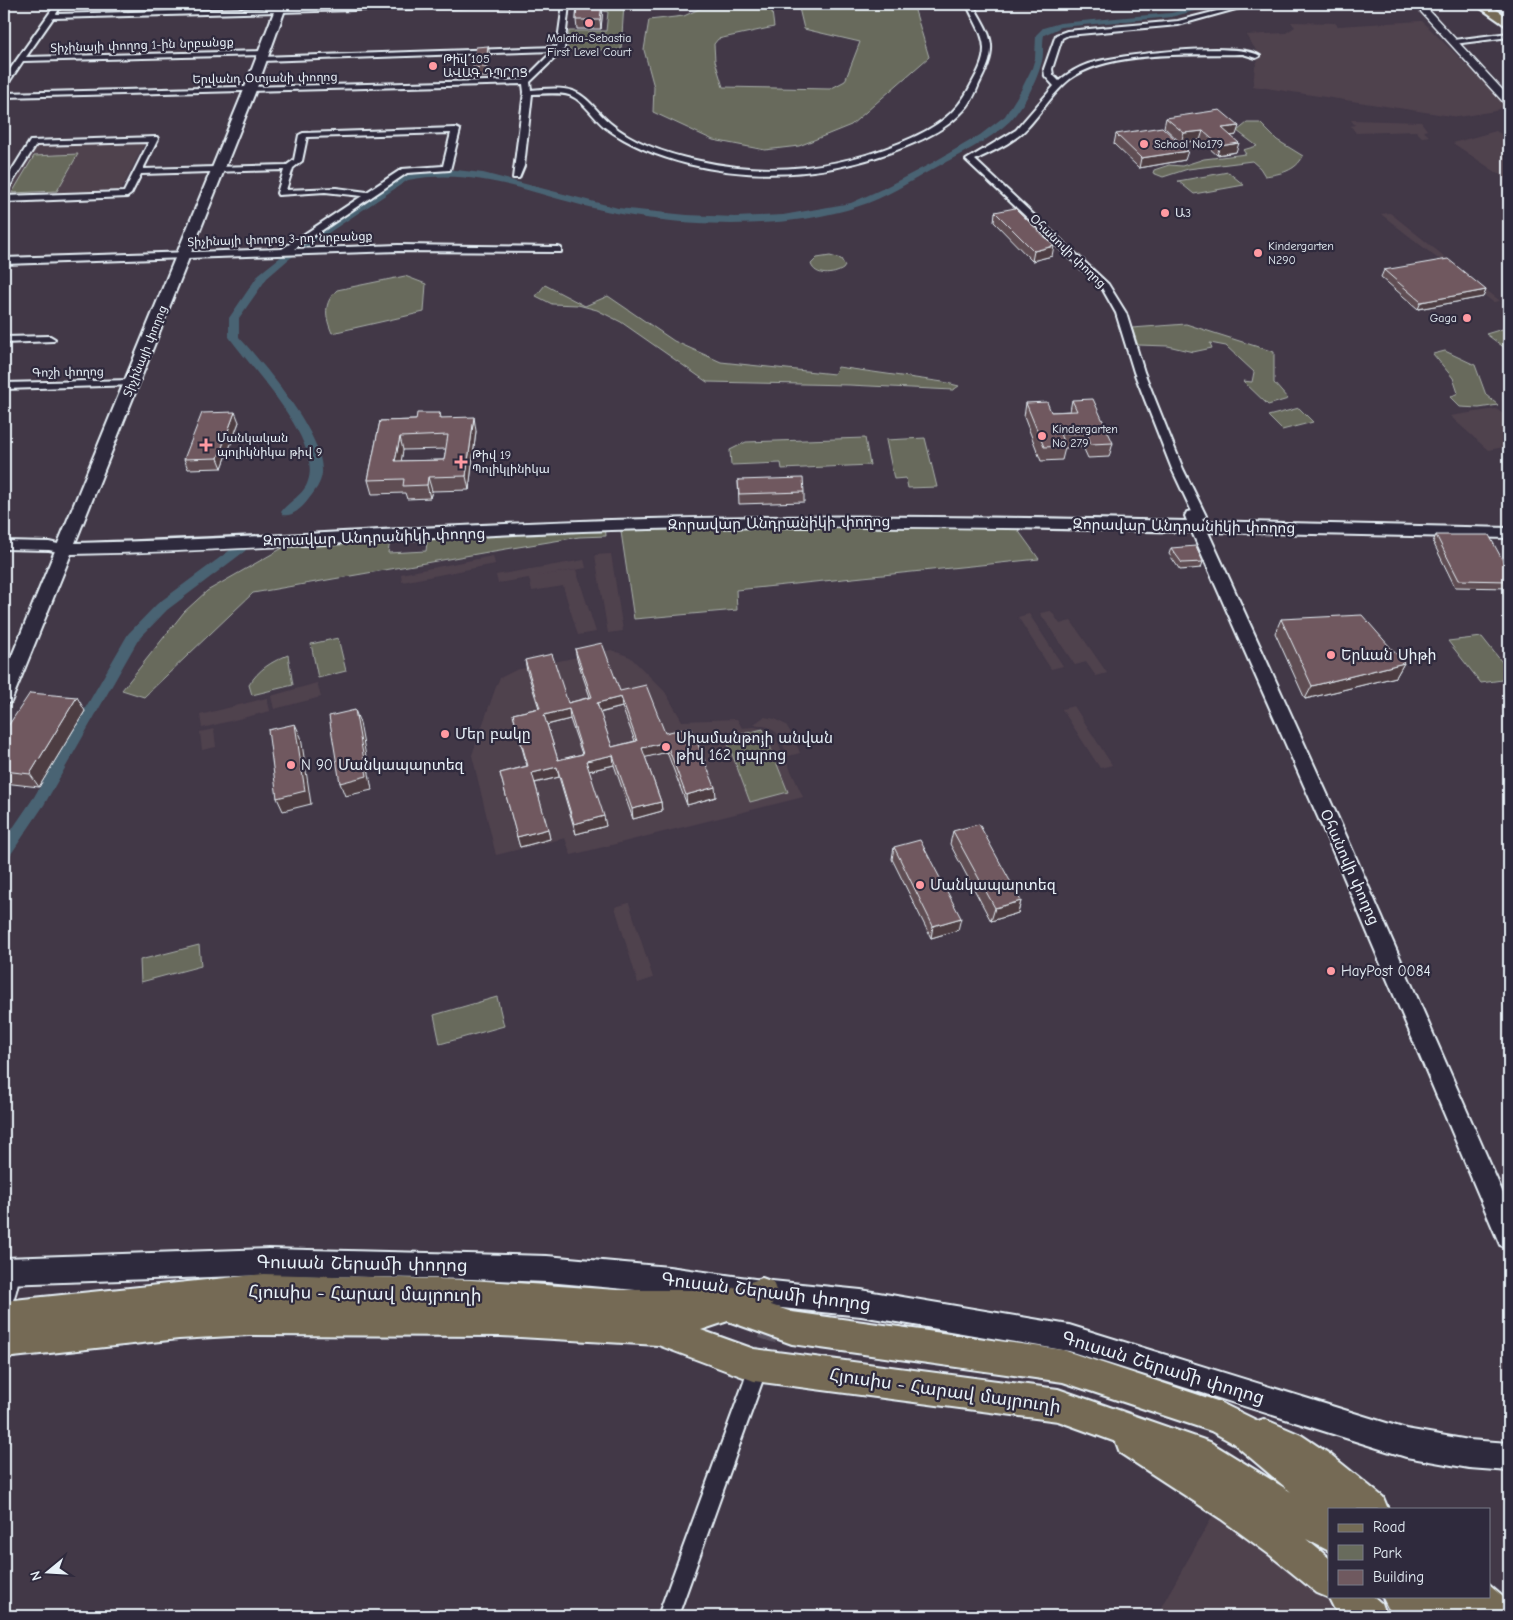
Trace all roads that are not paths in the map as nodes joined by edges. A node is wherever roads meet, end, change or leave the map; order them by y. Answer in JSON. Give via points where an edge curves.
{"nodes":[{"id":1,"x":59,"y":4,"type":"edge"},
{"id":2,"x":509,"y":4,"type":"edge"},
{"id":3,"x":566,"y":4,"type":"edge"},
{"id":4,"x":970,"y":4,"type":"edge"},
{"id":5,"x":1251,"y":4,"type":"edge"},
{"id":6,"x":1418,"y":4,"type":"edge"},
{"id":7,"x":1481,"y":4,"type":"edge"},
{"id":8,"x":281,"y":6,"type":"edge"},
{"id":9,"x":51,"y":16,"type":"junction"},
{"id":10,"x":1509,"y":23,"type":"edge"},
{"id":11,"x":1509,"y":35,"type":"edge"},
{"id":12,"x":1454,"y":42,"type":"junction"},
{"id":13,"x":560,"y":49,"type":"junction"},
{"id":14,"x":262,"y":56,"type":"junction"},
{"id":15,"x":1256,"y":56,"type":"dead end"},
{"id":16,"x":21,"y":59,"type":"junction"},
{"id":17,"x":4,"y":67,"type":"edge"},
{"id":18,"x":14,"y":68,"type":"junction"},
{"id":19,"x":4,"y":81,"type":"edge"},
{"id":20,"x":526,"y":82,"type":"junction"},
{"id":21,"x":1059,"y":86,"type":"junction"},
{"id":22,"x":250,"y":90,"type":"junction"},
{"id":23,"x":528,"y":92,"type":"junction"},
{"id":24,"x":4,"y":95,"type":"edge"},
{"id":25,"x":1509,"y":102,"type":"edge"},
{"id":26,"x":289,"y":168,"type":"junction"},
{"id":27,"x":216,"y":171,"type":"junction"},
{"id":28,"x":139,"y":172,"type":"junction"},
{"id":29,"x":8,"y":176,"type":"edge"},
{"id":30,"x":516,"y":176,"type":"dead end"},
{"id":31,"x":4,"y":189,"type":"edge"},
{"id":32,"x":368,"y":195,"type":"junction"},
{"id":33,"x":4,"y":199,"type":"edge"},
{"id":34,"x":558,"y":250,"type":"dead end"},
{"id":35,"x":286,"y":251,"type":"junction"},
{"id":36,"x":183,"y":255,"type":"junction"},
{"id":37,"x":4,"y":261,"type":"edge"},
{"id":38,"x":50,"y":339,"type":"dead end"},
{"id":39,"x":4,"y":340,"type":"edge"},
{"id":40,"x":132,"y":383,"type":"junction"},
{"id":41,"x":4,"y":386,"type":"edge"},
{"id":42,"x":1198,"y":520,"type":"junction"},
{"id":43,"x":1509,"y":524,"type":"edge"},
{"id":44,"x":1509,"y":533,"type":"edge"},
{"id":45,"x":4,"y":545,"type":"edge"},
{"id":46,"x":60,"y":545,"type":"junction"},
{"id":47,"x":4,"y":697,"type":"edge"},
{"id":48,"x":1509,"y":1215,"type":"edge"},
{"id":49,"x":1509,"y":1236,"type":"edge"},
{"id":50,"x":8,"y":1271,"type":"edge"},
{"id":51,"x":774,"y":1300,"type":"junction"},
{"id":52,"x":4,"y":1302,"type":"edge"},
{"id":53,"x":728,"y":1305,"type":"junction"},
{"id":54,"x":4,"y":1317,"type":"edge"},
{"id":55,"x":46,"y":1324,"type":"junction"},
{"id":56,"x":658,"y":1330,"type":"junction"},
{"id":57,"x":4,"y":1342,"type":"edge"},
{"id":58,"x":753,"y":1382,"type":"tunnel mouth"},
{"id":59,"x":1094,"y":1418,"type":"junction"},
{"id":60,"x":1246,"y":1431,"type":"junction"},
{"id":61,"x":1509,"y":1457,"type":"edge"},
{"id":62,"x":1337,"y":1508,"type":"edge"},
{"id":63,"x":1370,"y":1508,"type":"edge"},
{"id":64,"x":1328,"y":1533,"type":"edge"},
{"id":65,"x":1328,"y":1580,"type":"edge"},
{"id":66,"x":1348,"y":1598,"type":"edge"},
{"id":67,"x":1402,"y":1598,"type":"edge"},
{"id":68,"x":1441,"y":1598,"type":"edge"},
{"id":69,"x":1477,"y":1598,"type":"edge"},
{"id":70,"x":668,"y":1616,"type":"edge"},
{"id":71,"x":1368,"y":1616,"type":"edge"},
{"id":72,"x":1422,"y":1616,"type":"edge"},
{"id":73,"x":1461,"y":1616,"type":"edge"},
{"id":74,"x":1498,"y":1616,"type":"edge"}],
"edges":[{"from":1,"to":9,"type":"street"},
{"from":2,"to":8,"type":"street","via":[[288,10]]},
{"from":3,"to":13,"type":"street"},
{"from":4,"to":23,"type":"street","via":[[987,42],[987,50],[983,70],[960,110],[923,136],[855,163],[772,171],[724,169],[699,164],[674,157],[612,129],[580,98],[571,94]]},
{"from":5,"to":21,"type":"street","via":[[1178,23],[1061,35],[1048,69],[1048,76]]},
{"from":6,"to":12,"type":"street"},
{"from":7,"to":10,"type":"main road"},
{"from":8,"to":9,"type":"street"},
{"from":8,"to":14,"type":"main road","name":"Տիչինայի փողոց"},
{"from":9,"to":16,"type":"street"},
{"from":11,"to":12,"type":"street"},
{"from":12,"to":25,"type":"street"},
{"from":13,"to":14,"type":"street","name":"Երվանդ Օտյանի փողոց"},
{"from":13,"to":20,"type":"street"},
{"from":14,"to":16,"type":"street","name":"Տիչինայի փողոց 1-ին նրբանցք"},
{"from":14,"to":22,"type":"main road","name":"Տիչինայի փողոց"},
{"from":15,"to":21,"type":"street","name":"Օհանովի փողոց","via":[[1243,52],[1127,57],[1074,73]]},
{"from":16,"to":18,"type":"street"},
{"from":17,"to":18,"type":"street"},
{"from":18,"to":19,"type":"street"},
{"from":20,"to":22,"type":"street","name":"Երվանդ Օտյանի փողոց"},
{"from":20,"to":23,"type":"street"},
{"from":21,"to":42,"type":"street","name":"Օհանովի փողոց","via":[[1011,138],[970,160],[1116,299],[1124,317],[1132,354]]},
{"from":22,"to":24,"type":"street","name":"Երվանդ Օտյանի փողոց"},
{"from":22,"to":27,"type":"main road","name":"Տիչինայի փողոց"},
{"from":23,"to":30,"type":"street","via":[[520,166]]},
{"from":26,"to":27,"type":"street"},
{"from":26,"to":32,"type":"street","via":[[281,193],[324,190]]},
{"from":26,"to":32,"type":"street","via":[[298,162],[303,135],[456,130],[447,168],[405,171]]},
{"from":27,"to":28,"type":"street"},
{"from":27,"to":36,"type":"main road","name":"Տիչինայի փողոց"},
{"from":28,"to":29,"type":"street","via":[[154,139],[33,143]]},
{"from":28,"to":33,"type":"street","via":[[129,193],[124,195]]},
{"from":29,"to":31,"type":"street"},
{"from":32,"to":35,"type":"street"},
{"from":34,"to":35,"type":"street","name":"Տիչինայի փողոց 3-րդ նրբանցք","via":[[398,248]]},
{"from":35,"to":36,"type":"street","name":"Տիչինայի փողոց 3-րդ նրբանցք"},
{"from":36,"to":37,"type":"street","name":"Տիչինայի փողոց 3-րդ նրբանցք"},
{"from":36,"to":40,"type":"main road","name":"Տիչինայի փողոց"},
{"from":38,"to":39,"type":"street"},
{"from":40,"to":41,"type":"street","name":"Գոշի փողոց"},
{"from":40,"to":46,"type":"main road","name":"Տիչինայի փողոց"},
{"from":42,"to":43,"type":"main road","name":"Զորավար Անդրանիկի փողոց"},
{"from":42,"to":44,"type":"main road","name":"Զորավար Անդրանիկի փողոց"},
{"from":42,"to":46,"type":"main road","name":"Զորավար Անդրանիկի փողոց","via":[[890,517],[609,522],[157,547]]},
{"from":42,"to":48,"type":"main road","name":"Օհանովի փողոց","via":[[1355,854]]},
{"from":42,"to":49,"type":"main road","name":"Օհանովի փողոց"},
{"from":45,"to":46,"type":"street"},
{"from":46,"to":47,"type":"main road","name":"Տիչինայի փողոց"},
{"from":50,"to":51,"type":"main road","name":"Գուսան Շերամի փողոց","via":[[269,1262],[415,1264],[547,1269],[669,1280]]},
{"from":50,"to":52,"type":"street"},
{"from":51,"to":53,"type":"highway"},
{"from":51,"to":61,"type":"main road","name":"Գուսան Շերամի փողոց","via":[[861,1303],[1069,1338],[1406,1443]]},
{"from":53,"to":55,"type":"highway","name":"Հյուսիս - Հարավ մայրուղի","via":[[617,1306],[471,1295],[264,1289]]},
{"from":53,"to":56,"type":"highway","name":"Հյուսիս - Հարավ մայրուղի"},
{"from":53,"to":60,"type":"highway","name":"Հյուսիս - Հարավ մայրուղի","via":[[792,1328],[1063,1366],[1217,1417]]},
{"from":54,"to":55,"type":"highway","name":"Հյուսիս - Հարավ մայրուղի"},
{"from":55,"to":56,"type":"highway","name":"Հյուսիս - Հարավ մայրուղի","via":[[249,1319],[492,1320]]},
{"from":55,"to":57,"type":"highway","name":"Հյուսիս - Հարավ մայրուղի"},
{"from":56,"to":59,"type":"highway","name":"Հյուսիս - Հարավ մայրուղի","via":[[754,1365],[1058,1405]]},
{"from":58,"to":70,"type":"street"},
{"from":59,"to":64,"type":"highway","name":"Հյուսիս - Հարավ մայրուղի","via":[[1198,1454]]},
{"from":59,"to":65,"type":"highway","via":[[1215,1494]]},
{"from":60,"to":62,"type":"highway","name":"Հյուսիս - Հարավ մայրուղի"},
{"from":60,"to":63,"type":"highway","via":[[1273,1437],[1296,1450]]},
{"from":66,"to":71,"type":"highway"},
{"from":67,"to":72,"type":"highway"},
{"from":68,"to":73,"type":"highway"},
{"from":69,"to":74,"type":"highway"}]}
